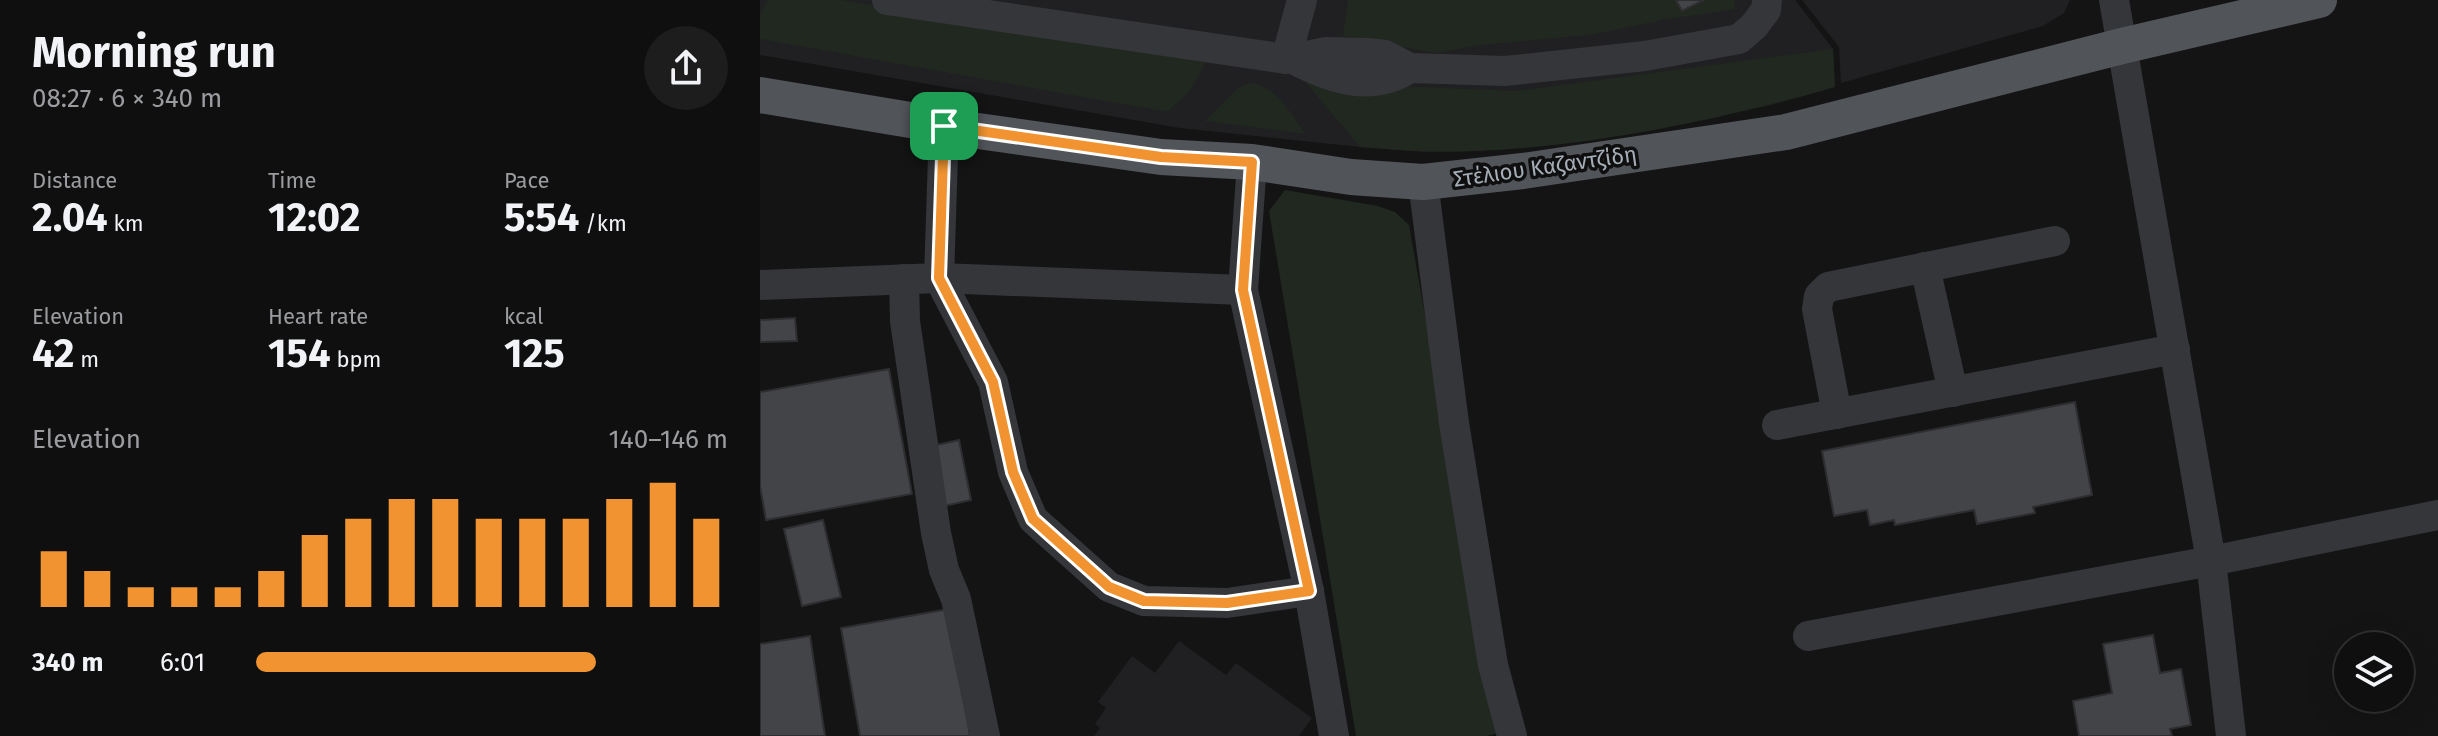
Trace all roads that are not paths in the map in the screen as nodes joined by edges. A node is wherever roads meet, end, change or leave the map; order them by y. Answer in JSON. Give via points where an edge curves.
{"nodes":[{"id":1,"x":887,"y":0,"type":"edge"},
{"id":2,"x":1302,"y":0,"type":"edge"},
{"id":3,"x":1767,"y":0,"type":"edge"},
{"id":4,"x":2114,"y":0,"type":"edge"},
{"id":5,"x":2319,"y":0,"type":"edge"},
{"id":6,"x":2122,"y":46,"type":"junction"},
{"id":7,"x":1290,"y":59,"type":"junction"},
{"id":8,"x":760,"y":95,"type":"edge"},
{"id":9,"x":944,"y":126,"type":"junction"},
{"id":10,"x":1252,"y":162,"type":"junction"},
{"id":11,"x":1423,"y":182,"type":"junction"},
{"id":12,"x":2055,"y":241,"type":"dead end"},
{"id":13,"x":1925,"y":267,"type":"junction"},
{"id":14,"x":939,"y":278,"type":"junction"},
{"id":15,"x":904,"y":279,"type":"junction"},
{"id":16,"x":760,"y":285,"type":"edge"},
{"id":17,"x":1243,"y":290,"type":"junction"},
{"id":18,"x":2175,"y":349,"type":"junction"},
{"id":19,"x":1953,"y":392,"type":"junction"},
{"id":20,"x":1837,"y":414,"type":"junction"},
{"id":21,"x":1777,"y":425,"type":"dead end"},
{"id":22,"x":2438,"y":515,"type":"edge"},
{"id":23,"x":2211,"y":561,"type":"junction"},
{"id":24,"x":1309,"y":591,"type":"junction"},
{"id":25,"x":1808,"y":636,"type":"dead end"},
{"id":26,"x":985,"y":736,"type":"edge"},
{"id":27,"x":1334,"y":736,"type":"edge"},
{"id":28,"x":1512,"y":736,"type":"edge"},
{"id":29,"x":2231,"y":736,"type":"edge"}],
"edges":[{"from":1,"to":7,"type":"street"},
{"from":2,"to":7,"type":"street"},
{"from":3,"to":7,"type":"street","via":[[1766,10],[1739,39],[1645,56],[1505,71],[1410,68],[1370,83],[1331,76]]},
{"from":4,"to":6,"type":"street"},
{"from":5,"to":6,"type":"main road","name":"Στέλιου Καζαντζίδη"},
{"from":6,"to":11,"type":"main road","name":"Στέλιου Καζαντζίδη","via":[[1786,132]]},
{"from":6,"to":18,"type":"street"},
{"from":8,"to":9,"type":"main road","name":"Στέλιου Καζαντζίδη"},
{"from":9,"to":10,"type":"main road","name":"Στέλιου Καζαντζίδη","via":[[1161,157]]},
{"from":9,"to":14,"type":"street"},
{"from":10,"to":11,"type":"main road","name":"Στέλιου Καζαντζίδη"},
{"from":10,"to":17,"type":"street"},
{"from":11,"to":28,"type":"street","via":[[1458,453],[1493,665]]},
{"from":12,"to":13,"type":"street"},
{"from":13,"to":19,"type":"street"},
{"from":13,"to":20,"type":"street","via":[[1828,287],[1819,296]]},
{"from":14,"to":15,"type":"street"},
{"from":14,"to":17,"type":"street"},
{"from":14,"to":24,"type":"street","via":[[993,382],[1013,472],[1033,519],[1109,587],[1144,601],[1227,603]]},
{"from":15,"to":16,"type":"street"},
{"from":15,"to":26,"type":"street","via":[[908,349],[936,533]]},
{"from":17,"to":24,"type":"street"},
{"from":18,"to":19,"type":"street"},
{"from":18,"to":23,"type":"street"},
{"from":19,"to":20,"type":"street"},
{"from":20,"to":21,"type":"street"},
{"from":22,"to":23,"type":"street"},
{"from":23,"to":25,"type":"street"},
{"from":23,"to":29,"type":"street"},
{"from":24,"to":27,"type":"street"}]}
